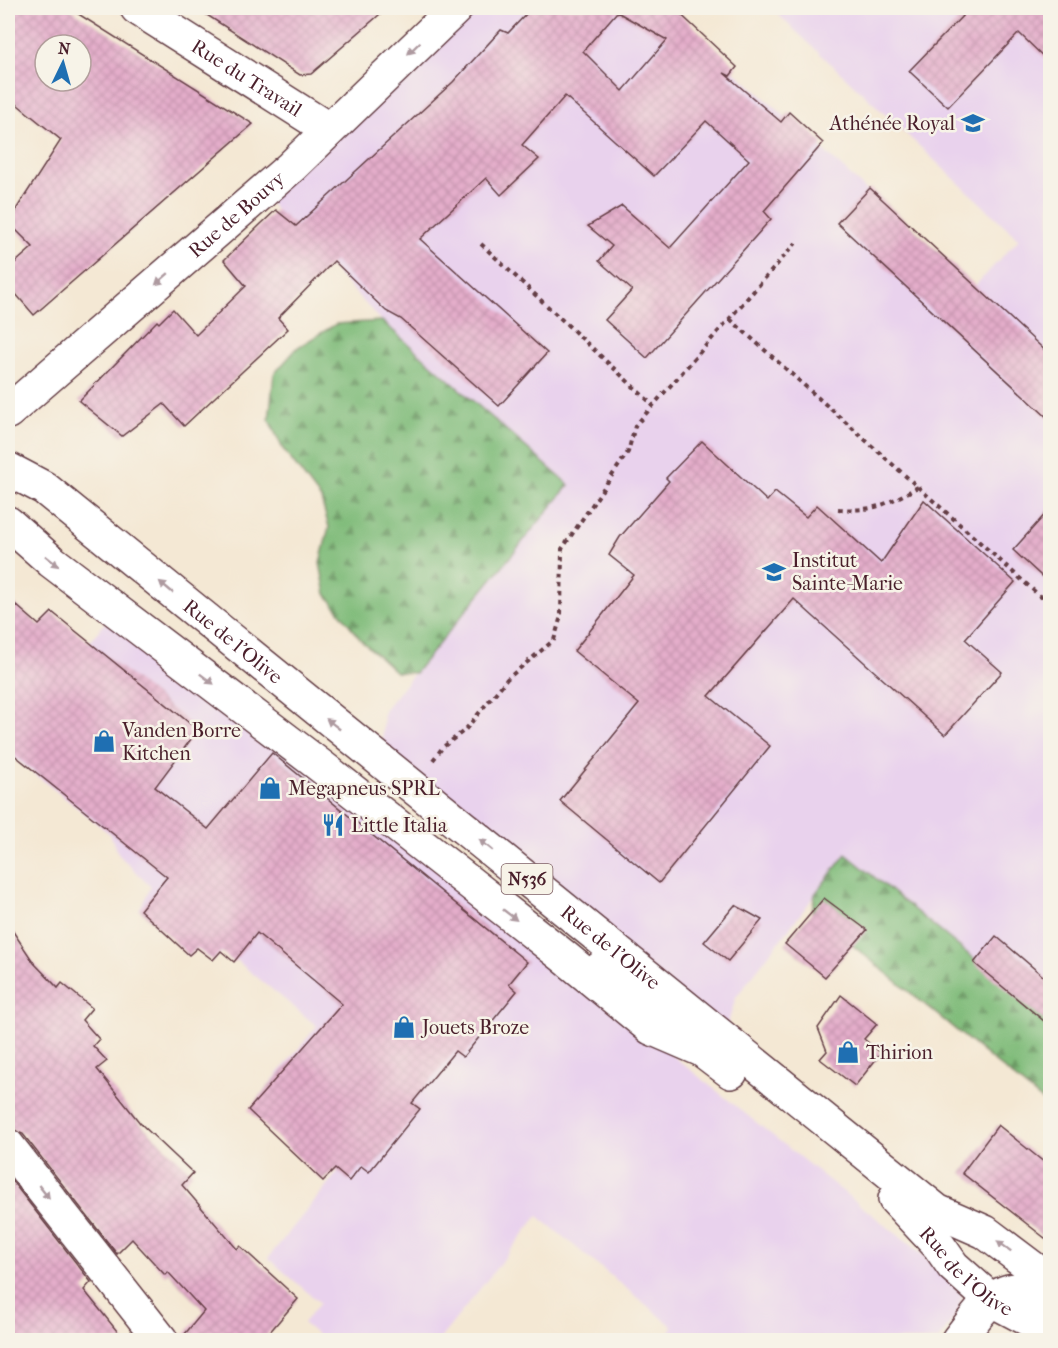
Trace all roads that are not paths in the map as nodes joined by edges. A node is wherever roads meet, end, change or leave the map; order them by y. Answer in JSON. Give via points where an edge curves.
{"nodes":[{"id":1,"x":137,"y":8,"type":"edge"},
{"id":2,"x":456,"y":8,"type":"edge"},
{"id":3,"x":328,"y":129,"type":"junction"},
{"id":4,"x":8,"y":412,"type":"edge"},
{"id":5,"x":8,"y":469,"type":"edge"},
{"id":6,"x":8,"y":523,"type":"edge"},
{"id":7,"x":593,"y":979,"type":"junction"},
{"id":8,"x":732,"y":1047,"type":"junction"},
{"id":9,"x":8,"y":1146,"type":"edge"},
{"id":10,"x":1050,"y":1281,"type":"edge"},
{"id":11,"x":990,"y":1299,"type":"junction"},
{"id":12,"x":1050,"y":1304,"type":"edge"},
{"id":13,"x":1050,"y":1331,"type":"edge"},
{"id":14,"x":162,"y":1341,"type":"edge"},
{"id":15,"x":958,"y":1341,"type":"edge"}],
"edges":[{"from":1,"to":3,"type":"main road","name":"Rue du Travail"},
{"from":2,"to":3,"type":"main road","name":"Rue de Bouvy","one_way":true},
{"from":3,"to":4,"type":"main road","name":"Rue de Bouvy","one_way":true,"via":[[291,167]]},
{"from":8,"to":5,"type":"main road","name":"Rue de l'Olive","number":"N536","one_way":true,"via":[[44,488]]},
{"from":6,"to":7,"type":"main road","name":"Rue de l'Olive","number":"N536","one_way":true,"via":[[51,561]]},
{"from":7,"to":8,"type":"main road","via":[[601,968],[620,978],[659,1013]]},
{"from":7,"to":11,"type":"main road","name":"Rue de l'Olive","number":"N536","via":[[651,1028],[702,1050],[878,1186],[915,1220],[953,1266]]},
{"from":10,"to":8,"type":"main road","name":"Rue de l'Olive","number":"N536","one_way":true,"via":[[986,1232],[937,1211]]},
{"from":9,"to":14,"type":"main road","one_way":true},
{"from":11,"to":12,"type":"main road","via":[[1020,1288],[1035,1292]]},
{"from":11,"to":13,"type":"main road","name":"Rue de l'Olive","number":"N536"},
{"from":11,"to":15,"type":"main road"}]}
